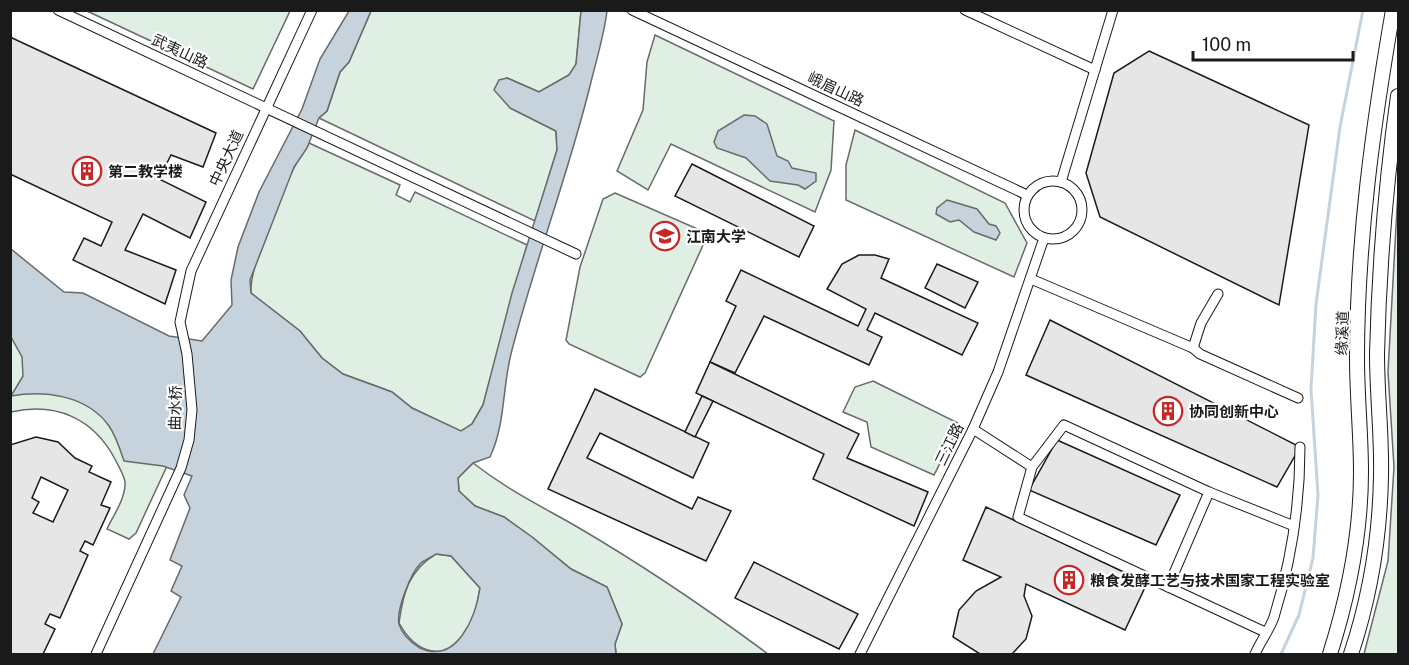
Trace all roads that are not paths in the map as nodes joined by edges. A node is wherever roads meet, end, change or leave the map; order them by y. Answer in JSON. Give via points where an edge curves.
{"nodes":[{"id":1,"x":58,"y":10,"type":"edge"},
{"id":2,"x":312,"y":10,"type":"edge"},
{"id":3,"x":965,"y":10,"type":"edge"},
{"id":4,"x":1113,"y":10,"type":"edge"},
{"id":5,"x":1393,"y":10,"type":"edge"},
{"id":6,"x":638,"y":12,"type":"edge"},
{"id":7,"x":1095,"y":70,"type":"junction"},
{"id":8,"x":1398,"y":96,"type":"edge"},
{"id":9,"x":266,"y":107,"type":"junction"},
{"id":10,"x":1061,"y":182,"type":"junction"},
{"id":11,"x":1028,"y":195,"type":"junction"},
{"id":12,"x":1044,"y":238,"type":"junction"},
{"id":13,"x":576,"y":254,"type":"dead end"},
{"id":14,"x":1031,"y":279,"type":"junction"},
{"id":15,"x":1218,"y":294,"type":"dead end"},
{"id":16,"x":180,"y":322,"type":"joint"},
{"id":17,"x":1193,"y":348,"type":"junction"},
{"id":18,"x":1298,"y":398,"type":"dead end"},
{"id":19,"x":973,"y":429,"type":"junction"},
{"id":20,"x":1300,"y":447,"type":"dead end"},
{"id":21,"x":1032,"y":467,"type":"junction"},
{"id":22,"x":1209,"y":492,"type":"junction"},
{"id":23,"x":1294,"y":526,"type":"junction"},
{"id":24,"x":1168,"y":587,"type":"junction"},
{"id":25,"x":1265,"y":632,"type":"junction"},
{"id":26,"x":96,"y":654,"type":"edge"},
{"id":27,"x":860,"y":654,"type":"edge"},
{"id":28,"x":1255,"y":654,"type":"edge"},
{"id":29,"x":1329,"y":654,"type":"edge"},
{"id":30,"x":1351,"y":654,"type":"edge"}],
"edges":[{"from":1,"to":9,"type":"street","name":"武夷山路"},
{"from":2,"to":9,"type":"street","name":"中央大道"},
{"from":3,"to":7,"type":"street"},
{"from":4,"to":7,"type":"street"},
{"from":5,"to":29,"type":"main road","name":"缘溪道","via":[[1374,118],[1364,219],[1358,358],[1359,519],[1354,565]]},
{"from":6,"to":11,"type":"street","name":"峨眉山路"},
{"from":7,"to":10,"type":"street"},
{"from":8,"to":30,"type":"main road","via":[[1379,313],[1381,475],[1376,548]]},
{"from":9,"to":13,"type":"street","name":"武夷山路"},
{"from":9,"to":16,"type":"street","name":"中央大道","via":[[191,271]]},
{"from":10,"to":11,"type":"street","via":[[1042,183]]},
{"from":10,"to":12,"type":"street","via":[[1076,192],[1081,218],[1063,238]]},
{"from":11,"to":12,"type":"street","via":[[1023,207],[1025,220]]},
{"from":12,"to":14,"type":"street","name":"三江路"},
{"from":14,"to":17,"type":"street"},
{"from":14,"to":19,"type":"street","name":"三江路"},
{"from":15,"to":17,"type":"street","via":[[1201,323]]},
{"from":16,"to":26,"type":"street","name":"曲水桥","via":[[192,410],[189,440],[170,492]]},
{"from":17,"to":18,"type":"street"},
{"from":19,"to":21,"type":"street"},
{"from":19,"to":27,"type":"street","name":"三江路"},
{"from":20,"to":23,"type":"street"},
{"from":21,"to":22,"type":"street","via":[[1064,425]]},
{"from":21,"to":24,"type":"street","via":[[1018,517]]},
{"from":22,"to":23,"type":"street"},
{"from":22,"to":24,"type":"street"},
{"from":23,"to":25,"type":"street","via":[[1273,620]]},
{"from":24,"to":25,"type":"street"},
{"from":25,"to":28,"type":"street"}]}
